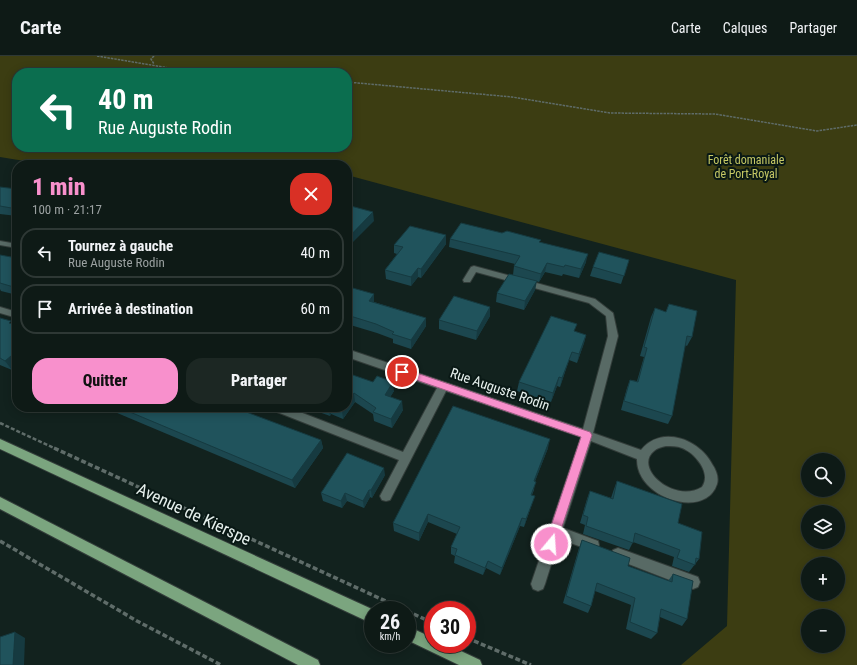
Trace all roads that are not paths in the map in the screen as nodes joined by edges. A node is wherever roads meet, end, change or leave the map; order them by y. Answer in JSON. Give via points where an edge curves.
{"nodes":[{"id":1,"x":0,"y":242,"type":"edge"},
{"id":2,"x":12,"y":245,"type":"edge"},
{"id":3,"x":467,"y":280,"type":"dead end"},
{"id":4,"x":0,"y":310,"type":"edge"},
{"id":5,"x":12,"y":314,"type":"edge"},
{"id":6,"x":352,"y":355,"type":"edge"},
{"id":7,"x":443,"y":386,"type":"junction"},
{"id":8,"x":289,"y":412,"type":"edge"},
{"id":9,"x":587,"y":435,"type":"junction"},
{"id":10,"x":0,"y":444,"type":"edge"},
{"id":11,"x":642,"y":456,"type":"junction"},
{"id":12,"x":406,"y":458,"type":"junction"},
{"id":13,"x":386,"y":496,"type":"dead end"},
{"id":14,"x":0,"y":503,"type":"edge"},
{"id":15,"x":555,"y":531,"type":"junction"},
{"id":16,"x":693,"y":582,"type":"edge"},
{"id":17,"x":538,"y":584,"type":"dead end"},
{"id":18,"x":364,"y":613,"type":"edge"},
{"id":19,"x":416,"y":637,"type":"edge"},
{"id":20,"x":313,"y":665,"type":"edge"},
{"id":21,"x":475,"y":665,"type":"edge"}],
"edges":[{"from":1,"to":2,"type":"street"},
{"from":3,"to":9,"type":"street","via":[[474,269],[592,301],[610,315],[613,336]]},
{"from":4,"to":5,"type":"street"},
{"from":6,"to":7,"type":"street","name":"Rue Auguste Rodin"},
{"from":7,"to":9,"type":"street","name":"Rue Auguste Rodin"},
{"from":7,"to":12,"type":"street"},
{"from":8,"to":12,"type":"street"},
{"from":9,"to":11,"type":"street","name":"Rue Auguste Rodin"},
{"from":9,"to":15,"type":"street"},
{"from":10,"to":18,"type":"main road","name":"Avenue de Kierspe"},
{"from":11,"to":11,"type":"street","via":[[643,469],[650,482],[670,495],[692,498],[708,489],[711,481],[710,471],[698,452],[682,444],[665,441],[654,443]]},
{"from":12,"to":13,"type":"street"},
{"from":14,"to":20,"type":"main road"},
{"from":15,"to":16,"type":"street"},
{"from":15,"to":17,"type":"street"},
{"from":19,"to":21,"type":"main road"}]}
